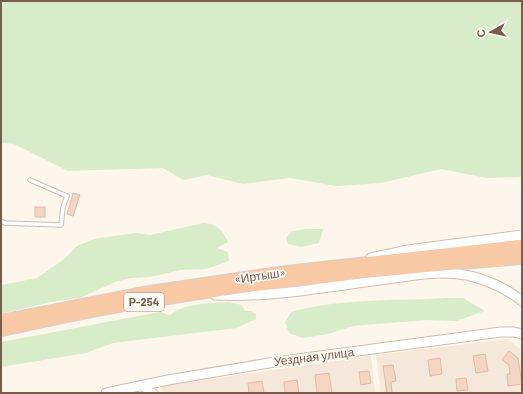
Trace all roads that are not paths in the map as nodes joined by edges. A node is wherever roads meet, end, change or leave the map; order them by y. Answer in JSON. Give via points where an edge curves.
{"nodes":[{"id":1,"x":30,"y":180,"type":"dead end"},
{"id":2,"x":1,"y":221,"type":"edge"},
{"id":3,"x":522,"y":235,"type":"edge"},
{"id":4,"x":522,"y":246,"type":"edge"},
{"id":5,"x":522,"y":258,"type":"edge"},
{"id":6,"x":354,"y":263,"type":"junction"},
{"id":7,"x":198,"y":294,"type":"junction"},
{"id":8,"x":522,"y":301,"type":"edge"},
{"id":9,"x":1,"y":320,"type":"edge"},
{"id":10,"x":1,"y":330,"type":"edge"},
{"id":11,"x":522,"y":334,"type":"edge"},
{"id":12,"x":140,"y":386,"type":"junction"},
{"id":13,"x":106,"y":393,"type":"edge"},
{"id":14,"x":154,"y":393,"type":"edge"}],
"edges":[{"from":1,"to":2,"type":"lane","via":[[67,196],[61,225]]},
{"from":3,"to":6,"type":"street","via":[[408,250]]},
{"from":4,"to":6,"type":"highway","name":"«Иртыш»","number":"Р-254"},
{"from":5,"to":7,"type":"highway","name":"«Иртыш»","number":"Р-254","via":[[389,270]]},
{"from":6,"to":9,"type":"highway","name":"«Иртыш»","number":"Р-254","via":[[143,293]]},
{"from":7,"to":8,"type":"street","via":[[252,296],[408,277],[458,274],[492,284]]},
{"from":7,"to":10,"type":"highway","name":"«Иртыш»","number":"Р-254","via":[[143,302]]},
{"from":11,"to":12,"type":"street","name":"Уездная улица","via":[[501,332],[282,361]]},
{"from":12,"to":13,"type":"street","name":"Уездная улица"},
{"from":12,"to":14,"type":"street"}]}
